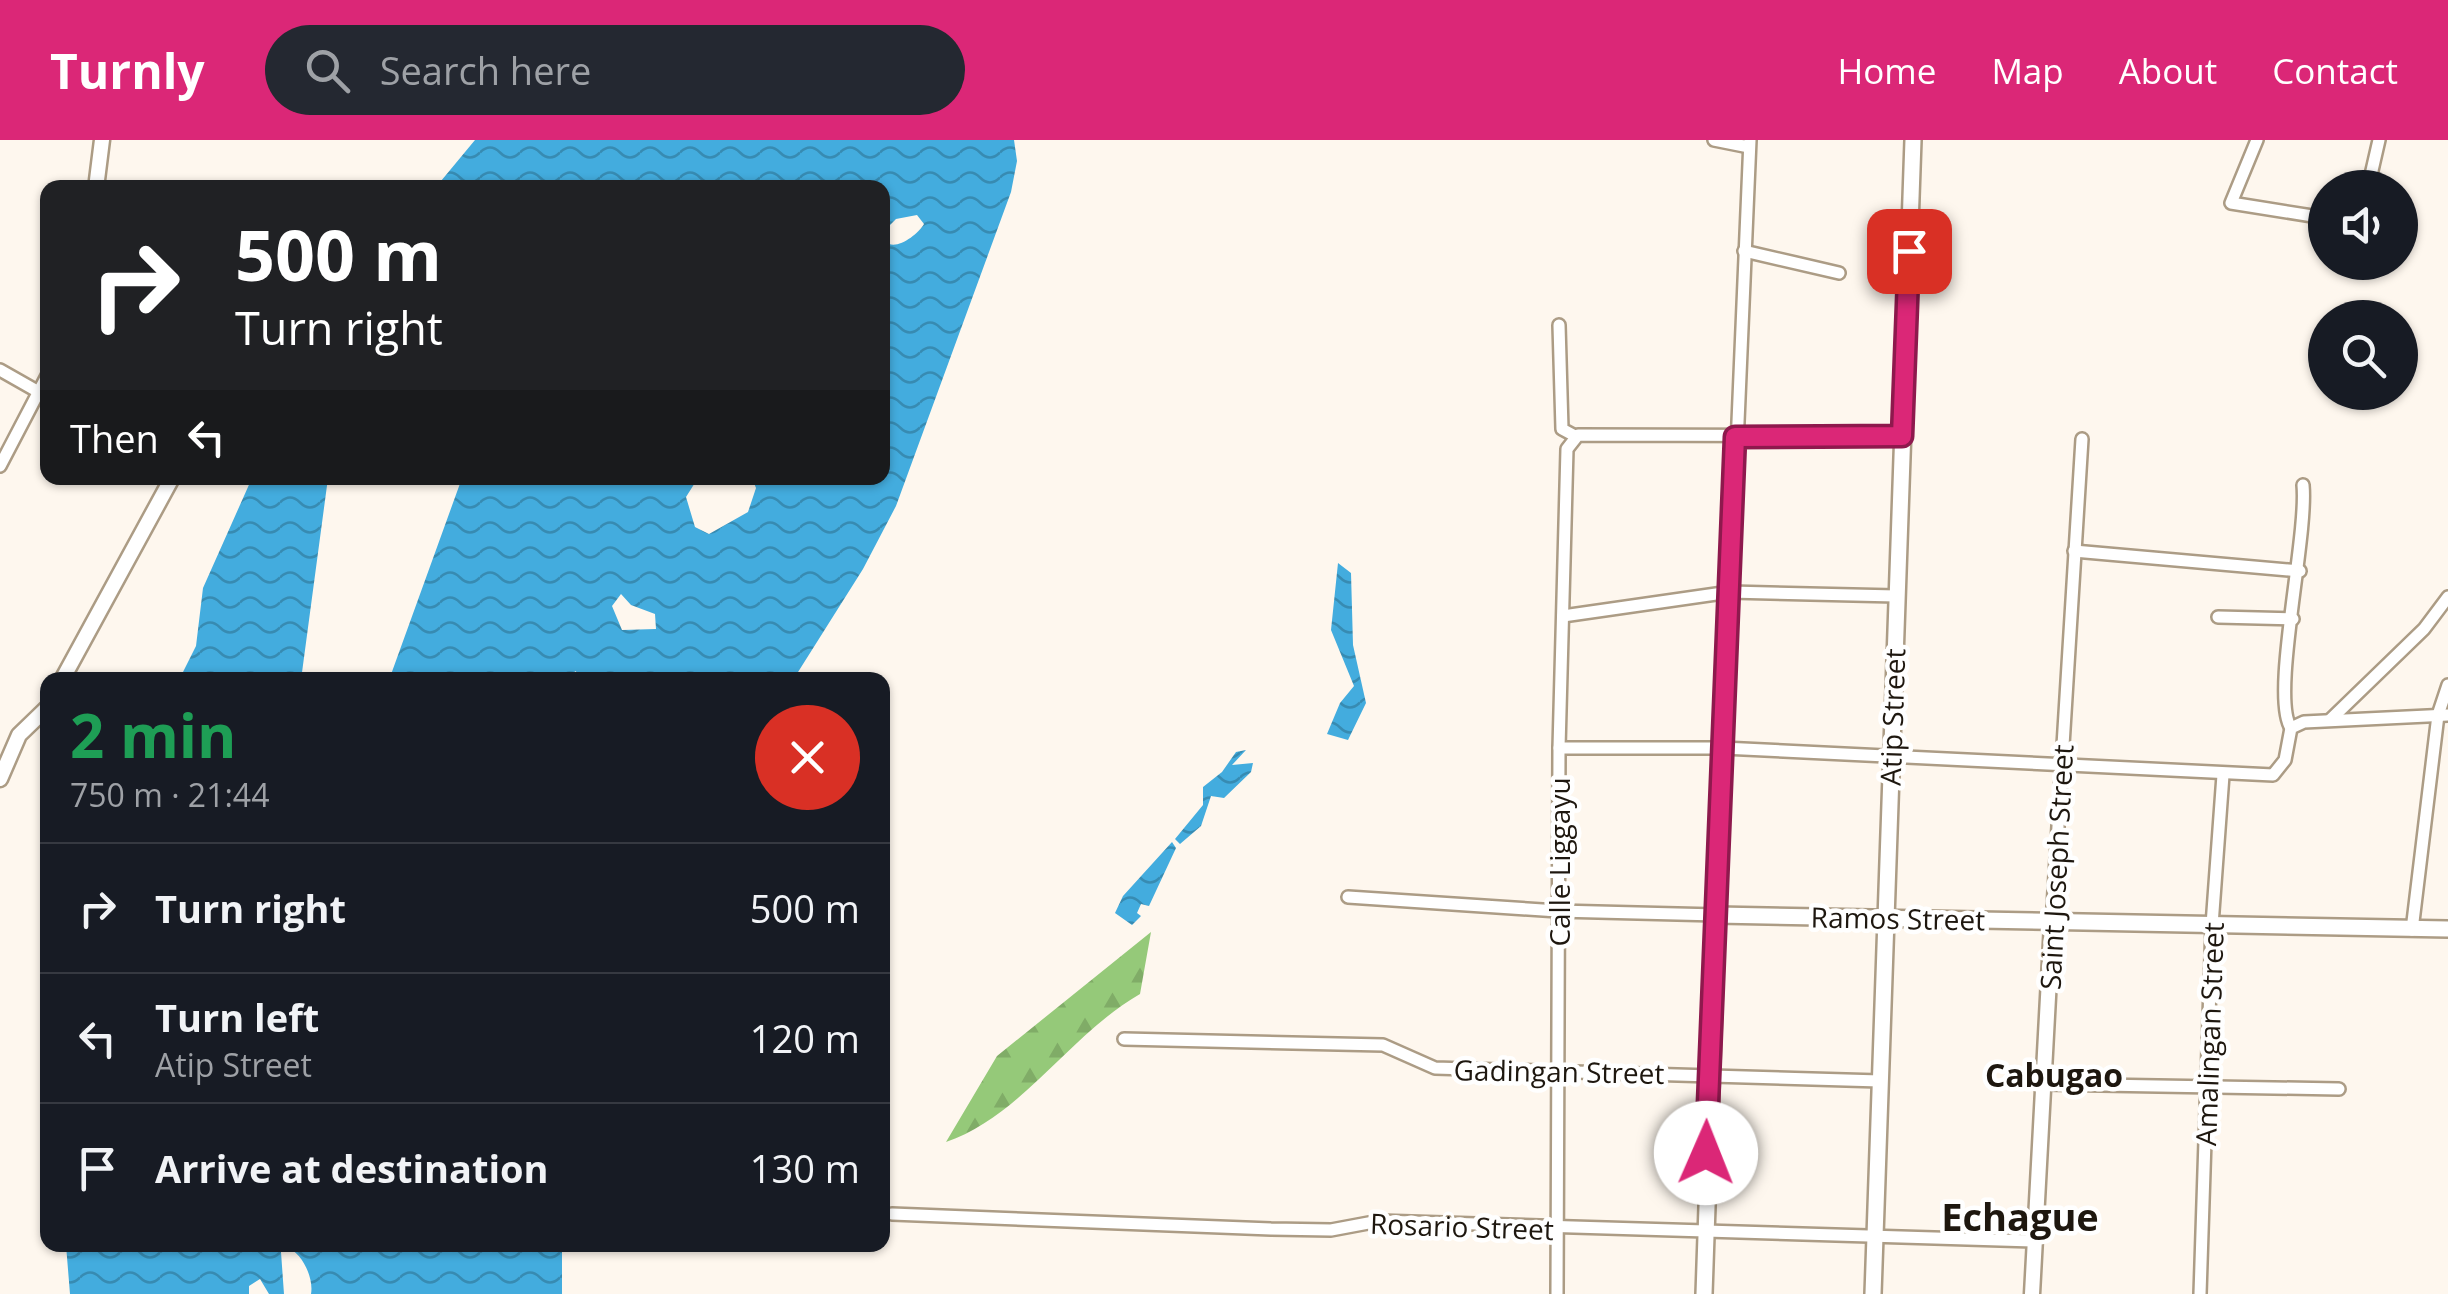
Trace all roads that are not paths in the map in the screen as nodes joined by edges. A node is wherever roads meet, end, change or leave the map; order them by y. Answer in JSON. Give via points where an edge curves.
{"nodes":[{"id":1,"x":102,"y":140,"type":"edge"},
{"id":2,"x":1714,"y":140,"type":"edge"},
{"id":3,"x":1913,"y":140,"type":"edge"},
{"id":4,"x":2257,"y":140,"type":"edge"},
{"id":5,"x":2379,"y":140,"type":"edge"},
{"id":6,"x":1750,"y":143,"type":"edge"},
{"id":7,"x":2372,"y":170,"type":"edge"},
{"id":8,"x":101,"y":180,"type":"edge"},
{"id":9,"x":2308,"y":215,"type":"edge"},
{"id":10,"x":1744,"y":251,"type":"junction"},
{"id":11,"x":1839,"y":273,"type":"dead end"},
{"id":12,"x":1558,"y":326,"type":"dead end"},
{"id":13,"x":0,"y":370,"type":"edge"},
{"id":14,"x":40,"y":386,"type":"edge"},
{"id":15,"x":37,"y":390,"type":"junction"},
{"id":16,"x":1577,"y":436,"type":"junction"},
{"id":17,"x":1902,"y":436,"type":"junction"},
{"id":18,"x":1735,"y":437,"type":"junction"},
{"id":19,"x":2082,"y":440,"type":"dead end"},
{"id":20,"x":0,"y":466,"type":"edge"},
{"id":21,"x":168,"y":485,"type":"edge"},
{"id":22,"x":2303,"y":486,"type":"dead end"},
{"id":23,"x":2074,"y":551,"type":"junction"},
{"id":24,"x":2300,"y":571,"type":"junction"},
{"id":25,"x":1730,"y":592,"type":"junction"},
{"id":26,"x":1896,"y":596,"type":"junction"},
{"id":27,"x":2448,"y":597,"type":"edge"},
{"id":28,"x":1563,"y":616,"type":"junction"},
{"id":29,"x":2218,"y":616,"type":"dead end"},
{"id":30,"x":2293,"y":619,"type":"junction"},
{"id":31,"x":66,"y":672,"type":"edge"},
{"id":32,"x":2448,"y":685,"type":"edge"},
{"id":33,"x":40,"y":714,"type":"edge"},
{"id":34,"x":2443,"y":715,"type":"edge"},
{"id":35,"x":2330,"y":720,"type":"junction"},
{"id":36,"x":2290,"y":728,"type":"junction"},
{"id":37,"x":1559,"y":748,"type":"junction"},
{"id":38,"x":1723,"y":748,"type":"junction"},
{"id":39,"x":1890,"y":754,"type":"junction"},
{"id":40,"x":2062,"y":763,"type":"junction"},
{"id":41,"x":2223,"y":775,"type":"junction"},
{"id":42,"x":0,"y":779,"type":"edge"},
{"id":43,"x":1348,"y":897,"type":"dead end"},
{"id":44,"x":1558,"y":911,"type":"junction"},
{"id":45,"x":1717,"y":915,"type":"junction"},
{"id":46,"x":1886,"y":916,"type":"junction"},
{"id":47,"x":2052,"y":923,"type":"junction"},
{"id":48,"x":2212,"y":924,"type":"junction"},
{"id":49,"x":2448,"y":929,"type":"edge"},
{"id":50,"x":2412,"y":930,"type":"junction"},
{"id":51,"x":1124,"y":1039,"type":"dead end"},
{"id":52,"x":1560,"y":1071,"type":"junction"},
{"id":53,"x":1708,"y":1075,"type":"junction"},
{"id":54,"x":1880,"y":1081,"type":"junction"},
{"id":55,"x":2043,"y":1084,"type":"junction"},
{"id":56,"x":2207,"y":1086,"type":"junction"},
{"id":57,"x":2338,"y":1089,"type":"dead end"},
{"id":58,"x":892,"y":1214,"type":"dead end"},
{"id":59,"x":1556,"y":1229,"type":"junction"},
{"id":60,"x":1704,"y":1231,"type":"junction"},
{"id":61,"x":1875,"y":1236,"type":"junction"},
{"id":62,"x":2033,"y":1242,"type":"junction"},
{"id":63,"x":1557,"y":1294,"type":"edge"},
{"id":64,"x":1704,"y":1294,"type":"edge"},
{"id":65,"x":1872,"y":1294,"type":"edge"},
{"id":66,"x":2032,"y":1294,"type":"edge"},
{"id":67,"x":2200,"y":1294,"type":"edge"}],
"edges":[{"from":1,"to":8,"type":"street"},
{"from":2,"to":6,"type":"street"},
{"from":3,"to":17,"type":"main road","name":"Atip Street"},
{"from":4,"to":9,"type":"street","via":[[2231,203]]},
{"from":5,"to":7,"type":"street"},
{"from":6,"to":10,"type":"street"},
{"from":10,"to":11,"type":"street"},
{"from":10,"to":18,"type":"street"},
{"from":12,"to":16,"type":"street","via":[[1562,429]]},
{"from":13,"to":15,"type":"street"},
{"from":14,"to":15,"type":"street"},
{"from":15,"to":20,"type":"street"},
{"from":16,"to":18,"type":"street"},
{"from":16,"to":28,"type":"street","name":"Calle Liggayu","via":[[1568,449]]},
{"from":17,"to":18,"type":"street"},
{"from":17,"to":26,"type":"main road","name":"Atip Street"},
{"from":18,"to":25,"type":"street"},
{"from":19,"to":23,"type":"street","name":"Saint Joseph Street"},
{"from":21,"to":31,"type":"street"},
{"from":22,"to":24,"type":"street"},
{"from":23,"to":24,"type":"street"},
{"from":23,"to":40,"type":"street","name":"Saint Joseph Street"},
{"from":24,"to":30,"type":"street"},
{"from":25,"to":26,"type":"street"},
{"from":25,"to":28,"type":"street"},
{"from":25,"to":38,"type":"street"},
{"from":26,"to":39,"type":"main road","name":"Atip Street"},
{"from":27,"to":35,"type":"street","via":[[2424,630]]},
{"from":28,"to":37,"type":"street","name":"Calle Liggayu"},
{"from":29,"to":30,"type":"street"},
{"from":30,"to":36,"type":"street","via":[[2284,698]]},
{"from":32,"to":34,"type":"street"},
{"from":33,"to":42,"type":"street","via":[[20,735]]},
{"from":34,"to":35,"type":"street"},
{"from":34,"to":50,"type":"street"},
{"from":35,"to":36,"type":"street"},
{"from":36,"to":41,"type":"street","via":[[2285,760],[2273,775]]},
{"from":37,"to":38,"type":"street"},
{"from":37,"to":44,"type":"street","name":"Calle Liggayu"},
{"from":38,"to":39,"type":"street"},
{"from":38,"to":45,"type":"street"},
{"from":39,"to":40,"type":"street"},
{"from":39,"to":46,"type":"main road","name":"Atip Street"},
{"from":40,"to":41,"type":"street"},
{"from":40,"to":47,"type":"street","name":"Saint Joseph Street"},
{"from":41,"to":48,"type":"street","name":"Amalingan Street"},
{"from":43,"to":44,"type":"street","name":"Ramos Street"},
{"from":44,"to":45,"type":"street","name":"Ramos Street"},
{"from":44,"to":52,"type":"street","name":"Calle Liggayu"},
{"from":45,"to":46,"type":"main road","name":"Ramos Street"},
{"from":45,"to":53,"type":"main road"},
{"from":46,"to":47,"type":"main road","name":"Ramos Street"},
{"from":46,"to":54,"type":"main road","name":"Atip Street"},
{"from":47,"to":48,"type":"main road","name":"Ramos Street"},
{"from":47,"to":55,"type":"street","name":"Saint Joseph Street"},
{"from":48,"to":50,"type":"main road","name":"Ramos Street"},
{"from":48,"to":56,"type":"street","name":"Amalingan Street"},
{"from":49,"to":50,"type":"main road","name":"Ramos Street"},
{"from":51,"to":52,"type":"street","name":"Gadingan Street","via":[[1383,1045],[1435,1068]]},
{"from":52,"to":53,"type":"street","name":"Gadingan Street"},
{"from":52,"to":59,"type":"street","name":"Calle Liggayu"},
{"from":53,"to":54,"type":"street","name":"Gadingan Street"},
{"from":53,"to":60,"type":"main road"},
{"from":54,"to":61,"type":"main road","name":"Atip Street"},
{"from":55,"to":56,"type":"street"},
{"from":55,"to":62,"type":"street","name":"Saint Joseph Street"},
{"from":56,"to":57,"type":"street"},
{"from":56,"to":67,"type":"street","name":"Amalingan Street"},
{"from":58,"to":59,"type":"street","name":"Rosario Street","via":[[1253,1229],[1331,1230],[1367,1221]]},
{"from":59,"to":60,"type":"street","name":"Rosario Street"},
{"from":59,"to":63,"type":"street","name":"Calle Liggayu"},
{"from":60,"to":61,"type":"street","name":"Rosario Street"},
{"from":60,"to":64,"type":"main road"},
{"from":61,"to":62,"type":"street","name":"Rosario Street"},
{"from":61,"to":65,"type":"main road","name":"Atip Street"},
{"from":62,"to":66,"type":"street","name":"Saint Joseph Street"}]}
